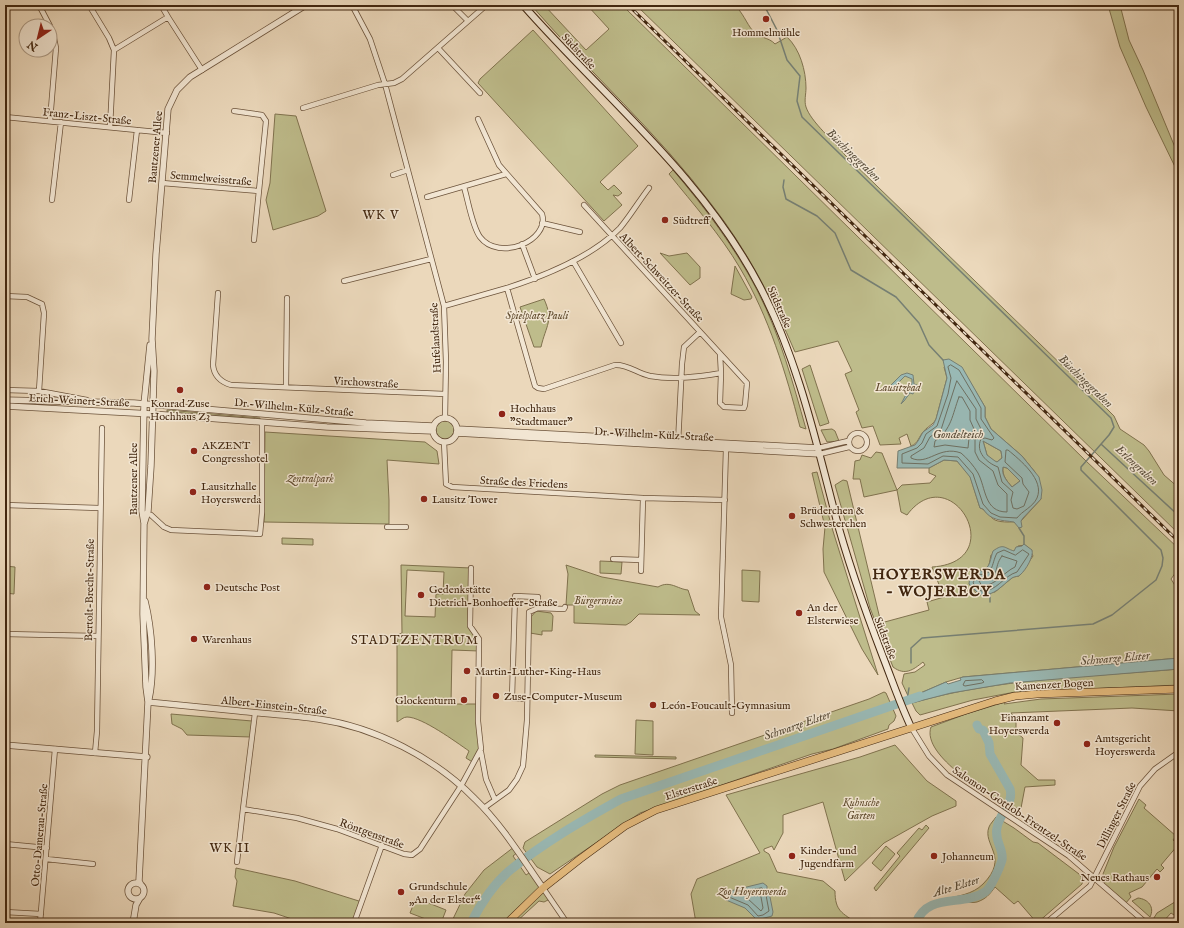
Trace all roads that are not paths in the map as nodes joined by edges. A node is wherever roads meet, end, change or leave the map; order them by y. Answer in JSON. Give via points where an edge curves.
{"nodes":[{"id":1,"x":39,"y":5,"type":"edge"},
{"id":2,"x":89,"y":5,"type":"edge"},
{"id":3,"x":161,"y":5,"type":"edge"},
{"id":4,"x":306,"y":5,"type":"edge"},
{"id":5,"x":352,"y":5,"type":"edge"},
{"id":6,"x":452,"y":5,"type":"edge"},
{"id":7,"x":524,"y":5,"type":"edge"},
{"id":8,"x":483,"y":8,"type":"dead end"},
{"id":9,"x":168,"y":17,"type":"junction"},
{"id":10,"x":46,"y":18,"type":"edge"},
{"id":11,"x":468,"y":22,"type":"junction"},
{"id":12,"x":438,"y":48,"type":"junction"},
{"id":13,"x":114,"y":50,"type":"junction"},
{"id":14,"x":55,"y":58,"type":"edge"},
{"id":15,"x":202,"y":70,"type":"junction"},
{"id":16,"x":385,"y":84,"type":"junction"},
{"id":17,"x":480,"y":93,"type":"dead end"},
{"id":18,"x":303,"y":108,"type":"dead end"},
{"id":19,"x":234,"y":111,"type":"dead end"},
{"id":20,"x":5,"y":117,"type":"edge"},
{"id":21,"x":478,"y":119,"type":"dead end"},
{"id":22,"x":50,"y":121,"type":"junction"},
{"id":23,"x":61,"y":122,"type":"junction"},
{"id":24,"x":110,"y":127,"type":"junction"},
{"id":25,"x":137,"y":130,"type":"junction"},
{"id":26,"x":167,"y":133,"type":"junction"},
{"id":27,"x":408,"y":170,"type":"junction"},
{"id":28,"x":506,"y":174,"type":"junction"},
{"id":29,"x":393,"y":175,"type":"dead end"},
{"id":30,"x":162,"y":182,"type":"junction"},
{"id":31,"x":464,"y":187,"type":"junction"},
{"id":32,"x":649,"y":188,"type":"dead end"},
{"id":33,"x":258,"y":191,"type":"junction"},
{"id":34,"x":428,"y":197,"type":"dead end"},
{"id":35,"x":52,"y":200,"type":"dead end"},
{"id":36,"x":129,"y":200,"type":"dead end"},
{"id":37,"x":584,"y":205,"type":"dead end"},
{"id":38,"x":542,"y":223,"type":"junction"},
{"id":39,"x":580,"y":232,"type":"dead end"},
{"id":40,"x":611,"y":235,"type":"junction"},
{"id":41,"x":254,"y":240,"type":"dead end"},
{"id":42,"x":522,"y":244,"type":"junction"},
{"id":43,"x":431,"y":259,"type":"junction"},
{"id":44,"x":574,"y":261,"type":"junction"},
{"id":45,"x":535,"y":279,"type":"junction"},
{"id":46,"x":344,"y":281,"type":"dead end"},
{"id":47,"x":507,"y":288,"type":"junction"},
{"id":48,"x":218,"y":293,"type":"dead end"},
{"id":49,"x":5,"y":296,"type":"edge"},
{"id":50,"x":287,"y":298,"type":"dead end"},
{"id":51,"x":444,"y":306,"type":"junction"},
{"id":52,"x":700,"y":332,"type":"junction"},
{"id":53,"x":152,"y":339,"type":"junction"},
{"id":54,"x":621,"y":343,"type":"dead end"},
{"id":55,"x":720,"y":354,"type":"junction"},
{"id":56,"x":721,"y":373,"type":"junction"},
{"id":57,"x":681,"y":379,"type":"junction"},
{"id":58,"x":286,"y":387,"type":"junction"},
{"id":59,"x":5,"y":390,"type":"edge"},
{"id":60,"x":39,"y":391,"type":"junction"},
{"id":61,"x":445,"y":394,"type":"junction"},
{"id":62,"x":5,"y":400,"type":"edge"},
{"id":63,"x":95,"y":402,"type":"junction"},
{"id":64,"x":144,"y":404,"type":"junction"},
{"id":65,"x":153,"y":404,"type":"junction"},
{"id":66,"x":5,"y":406,"type":"edge"},
{"id":67,"x":144,"y":414,"type":"junction"},
{"id":68,"x":152,"y":414,"type":"junction"},
{"id":69,"x":445,"y":418,"type":"junction"},
{"id":70,"x":262,"y":423,"type":"junction"},
{"id":71,"x":102,"y":428,"type":"dead end"},
{"id":72,"x":433,"y":428,"type":"junction"},
{"id":73,"x":457,"y":431,"type":"junction"},
{"id":74,"x":444,"y":442,"type":"junction"},
{"id":75,"x":678,"y":443,"type":"junction"},
{"id":76,"x":849,"y":444,"type":"dead end"},
{"id":77,"x":726,"y":448,"type":"junction"},
{"id":78,"x":819,"y":451,"type":"junction"},
{"id":79,"x":643,"y":498,"type":"junction"},
{"id":80,"x":725,"y":500,"type":"junction"},
{"id":81,"x":5,"y":505,"type":"edge"},
{"id":82,"x":100,"y":508,"type":"junction"},
{"id":83,"x":151,"y":515,"type":"dead end"},
{"id":84,"x":144,"y":524,"type":"junction"},
{"id":85,"x":388,"y":527,"type":"dead end"},
{"id":86,"x":406,"y":527,"type":"dead end"},
{"id":87,"x":613,"y":559,"type":"dead end"},
{"id":88,"x":641,"y":560,"type":"junction"},
{"id":89,"x":470,"y":568,"type":"dead end"},
{"id":90,"x":641,"y":571,"type":"dead end"},
{"id":91,"x":565,"y":607,"type":"dead end"},
{"id":92,"x":538,"y":608,"type":"junction"},
{"id":93,"x":5,"y":634,"type":"edge"},
{"id":94,"x":98,"y":636,"type":"junction"},
{"id":95,"x":1179,"y":689,"type":"edge"},
{"id":96,"x":527,"y":699,"type":"junction"},
{"id":97,"x":148,"y":702,"type":"junction"},
{"id":98,"x":256,"y":713,"type":"junction"},
{"id":99,"x":732,"y":713,"type":"dead end"},
{"id":100,"x":911,"y":727,"type":"junction"},
{"id":101,"x":5,"y":745,"type":"edge"},
{"id":102,"x":55,"y":749,"type":"junction"},
{"id":103,"x":481,"y":750,"type":"junction"},
{"id":104,"x":1179,"y":752,"type":"edge"},
{"id":105,"x":95,"y":753,"type":"junction"},
{"id":106,"x":146,"y":757,"type":"junction"},
{"id":107,"x":461,"y":786,"type":"junction"},
{"id":108,"x":495,"y":800,"type":"junction"},
{"id":109,"x":484,"y":808,"type":"junction"},
{"id":110,"x":243,"y":809,"type":"junction"},
{"id":111,"x":5,"y":844,"type":"edge"},
{"id":112,"x":382,"y":845,"type":"junction"},
{"id":113,"x":47,"y":848,"type":"junction"},
{"id":114,"x":46,"y":859,"type":"junction"},
{"id":115,"x":237,"y":862,"type":"dead end"},
{"id":116,"x":93,"y":864,"type":"dead end"},
{"id":117,"x":1095,"y":877,"type":"junction"},
{"id":118,"x":138,"y":884,"type":"junction"},
{"id":119,"x":543,"y":888,"type":"junction"},
{"id":120,"x":132,"y":898,"type":"junction"},
{"id":121,"x":140,"y":898,"type":"junction"},
{"id":122,"x":5,"y":912,"type":"edge"},
{"id":123,"x":41,"y":914,"type":"junction"},
{"id":124,"x":40,"y":923,"type":"edge"},
{"id":125,"x":132,"y":923,"type":"edge"},
{"id":126,"x":354,"y":923,"type":"edge"},
{"id":127,"x":507,"y":923,"type":"edge"},
{"id":128,"x":567,"y":923,"type":"edge"},
{"id":129,"x":1046,"y":923,"type":"edge"},
{"id":130,"x":1146,"y":923,"type":"edge"}],
"edges":[{"from":1,"to":10,"type":"street"},
{"from":2,"to":13,"type":"street"},
{"from":3,"to":9,"type":"street"},
{"from":4,"to":15,"type":"street","name":"Bautzener Allee"},
{"from":5,"to":16,"type":"street","name":"Hufelandstraße","via":[[370,39]]},
{"from":6,"to":11,"type":"street"},
{"from":7,"to":78,"type":"main road","name":"Südstraße","via":[[675,167],[723,227],[760,288],[777,323],[800,385]]},
{"from":8,"to":11,"type":"street"},
{"from":9,"to":13,"type":"street"},
{"from":9,"to":15,"type":"street"},
{"from":11,"to":12,"type":"street"},
{"from":12,"to":16,"type":"street","via":[[407,76],[394,83]]},
{"from":12,"to":17,"type":"street"},
{"from":13,"to":24,"type":"street"},
{"from":14,"to":22,"type":"street"},
{"from":15,"to":26,"type":"street","name":"Bautzener Allee","via":[[182,84],[174,95],[168,109]]},
{"from":16,"to":18,"type":"street"},
{"from":16,"to":27,"type":"street","name":"Hufelandstraße"},
{"from":19,"to":33,"type":"street","name":"Semmelweisstraße","via":[[260,114],[265,118]]},
{"from":20,"to":22,"type":"street","name":"Franz-Liszt-Straße"},
{"from":21,"to":28,"type":"street","via":[[499,165]]},
{"from":22,"to":23,"type":"street","name":"Franz-Liszt-Straße"},
{"from":23,"to":24,"type":"street","name":"Franz-Liszt-Straße"},
{"from":23,"to":35,"type":"street"},
{"from":24,"to":25,"type":"street","name":"Franz-Liszt-Straße"},
{"from":25,"to":26,"type":"street","name":"Franz-Liszt-Straße"},
{"from":25,"to":36,"type":"street"},
{"from":26,"to":30,"type":"street","name":"Bautzener Allee"},
{"from":27,"to":29,"type":"street"},
{"from":27,"to":43,"type":"street","name":"Hufelandstraße"},
{"from":28,"to":31,"type":"street"},
{"from":28,"to":38,"type":"street","via":[[541,213]]},
{"from":30,"to":33,"type":"street","name":"Semmelweisstraße"},
{"from":30,"to":53,"type":"street","name":"Bautzener Allee"},
{"from":31,"to":34,"type":"street"},
{"from":31,"to":42,"type":"street","via":[[478,233],[484,241],[494,248],[504,249]]},
{"from":32,"to":40,"type":"street","name":"Albert-Schweitzer-Straße"},
{"from":33,"to":41,"type":"street","name":"Semmelweisstraße"},
{"from":37,"to":40,"type":"street","name":"Albert-Schweitzer-Straße"},
{"from":38,"to":39,"type":"street"},
{"from":38,"to":42,"type":"street","via":[[535,237]]},
{"from":40,"to":44,"type":"street"},
{"from":40,"to":52,"type":"street","name":"Albert-Schweitzer-Straße"},
{"from":42,"to":45,"type":"street"},
{"from":43,"to":46,"type":"street"},
{"from":43,"to":51,"type":"street","name":"Hufelandstraße"},
{"from":44,"to":45,"type":"street"},
{"from":44,"to":54,"type":"street"},
{"from":45,"to":47,"type":"street"},
{"from":47,"to":51,"type":"street"},
{"from":47,"to":57,"type":"street","via":[[535,386],[538,388],[544,389],[615,365],[626,366],[644,374]]},
{"from":48,"to":58,"type":"street","name":"Virchowstraße","via":[[213,365],[216,375],[231,385]]},
{"from":49,"to":60,"type":"street","via":[[27,296],[42,304],[44,313]]},
{"from":50,"to":58,"type":"street"},
{"from":51,"to":61,"type":"street","name":"Hufelandstraße"},
{"from":52,"to":55,"type":"street","name":"Albert-Schweitzer-Straße"},
{"from":52,"to":57,"type":"street","name":"Albert-Schweitzer-Straße","via":[[684,347]]},
{"from":53,"to":64,"type":"street","name":"Bautzener Allee"},
{"from":53,"to":65,"type":"street","name":"Bautzener Allee"},
{"from":55,"to":56,"type":"street","name":"Albert-Schweitzer-Straße"},
{"from":55,"to":56,"type":"street","name":"Albert-Schweitzer-Straße","via":[[747,383],[744,408],[724,407],[720,403]]},
{"from":56,"to":57,"type":"street"},
{"from":57,"to":75,"type":"street","name":"Albert-Schweitzer-Straße"},
{"from":58,"to":61,"type":"street","name":"Virchowstraße"},
{"from":59,"to":60,"type":"street","name":"Erich-Weinert-Straße"},
{"from":60,"to":63,"type":"street","name":"Erich-Weinert-Straße"},
{"from":61,"to":69,"type":"street","name":"Hufelandstraße"},
{"from":62,"to":63,"type":"street","name":"Erich-Weinert-Straße"},
{"from":63,"to":64,"type":"street","name":"Erich-Weinert-Straße"},
{"from":64,"to":65,"type":"street","name":"Erich-Weinert-Straße"},
{"from":64,"to":67,"type":"street","name":"Bautzener Allee"},
{"from":65,"to":68,"type":"street","name":"Bautzener Allee"},
{"from":65,"to":72,"type":"street","name":"Dr.-Wilhelm-Külz-Straße"},
{"from":66,"to":67,"type":"street","name":"Erich-Weinert-Straße"},
{"from":67,"to":68,"type":"street","name":"Erich-Weinert-Straße"},
{"from":67,"to":84,"type":"street","name":"Bautzener Allee"},
{"from":68,"to":70,"type":"street","name":"Dr.-Wilhelm-Külz-Straße"},
{"from":68,"to":84,"type":"street","name":"Bautzener Allee","via":[[148,507]]},
{"from":69,"to":72,"type":"street","via":[[438,420]]},
{"from":69,"to":73,"type":"street","via":[[453,421]]},
{"from":70,"to":72,"type":"street","name":"Dr.-Wilhelm-Külz-Straße"},
{"from":70,"to":83,"type":"street","via":[[260,534],[171,530]]},
{"from":71,"to":82,"type":"street","name":"Bertolt-Brecht-Straße"},
{"from":72,"to":74,"type":"street","via":[[436,439]]},
{"from":73,"to":74,"type":"street","via":[[452,440]]},
{"from":73,"to":75,"type":"street","name":"Dr.-Wilhelm-Külz-Straße"},
{"from":74,"to":79,"type":"street","name":"Straße des Friedens","via":[[446,484],[449,486]]},
{"from":75,"to":77,"type":"street","name":"Dr.-Wilhelm-Külz-Straße"},
{"from":75,"to":78,"type":"street","name":"Dr.-Wilhelm-Külz-Straße"},
{"from":76,"to":78,"type":"street","name":"Dr.-Wilhelm-Külz-Straße"},
{"from":77,"to":78,"type":"street","name":"Dr.-Wilhelm-Külz-Straße"},
{"from":77,"to":80,"type":"street"},
{"from":78,"to":100,"type":"main road","name":"Südstraße","via":[[854,577]]},
{"from":79,"to":80,"type":"street","name":"Straße des Friedens"},
{"from":79,"to":88,"type":"street"},
{"from":80,"to":99,"type":"street","via":[[721,617],[731,665]]},
{"from":81,"to":82,"type":"street"},
{"from":82,"to":94,"type":"street","name":"Bertolt-Brecht-Straße"},
{"from":84,"to":97,"type":"street","name":"Bautzener Allee","via":[[143,591]]},
{"from":85,"to":86,"type":"street"},
{"from":87,"to":88,"type":"street"},
{"from":88,"to":90,"type":"street"},
{"from":89,"to":103,"type":"street","via":[[470,626],[479,639],[478,714]]},
{"from":91,"to":92,"type":"street"},
{"from":92,"to":96,"type":"street","via":[[529,612]]},
{"from":92,"to":96,"type":"street","via":[[538,597],[515,596],[512,698]]},
{"from":93,"to":94,"type":"street"},
{"from":94,"to":105,"type":"street","name":"Bertolt-Brecht-Straße"},
{"from":95,"to":100,"type":"main road","name":"Kamenzer Bogen","via":[[1015,696]]},
{"from":96,"to":108,"type":"street","via":[[523,766],[513,785]]},
{"from":97,"to":98,"type":"street","name":"Albert-Einstein-Straße"},
{"from":97,"to":106,"type":"street","name":"Bautzener Allee"},
{"from":98,"to":107,"type":"street","name":"Albert-Einstein-Straße","via":[[318,719],[363,730],[408,750]]},
{"from":98,"to":110,"type":"street"},
{"from":100,"to":117,"type":"street","name":"Salomon-Gottlob-Frentzel-Straße","via":[[922,747],[940,769],[1046,840]]},
{"from":100,"to":119,"type":"main road","name":"Elsterstraße","via":[[656,810],[625,826]]},
{"from":101,"to":102,"type":"street"},
{"from":102,"to":105,"type":"street"},
{"from":102,"to":113,"type":"street","name":"Otto-Damerau-Straße"},
{"from":103,"to":107,"type":"street"},
{"from":103,"to":108,"type":"street","via":[[486,779]]},
{"from":104,"to":117,"type":"street","name":"Dillinger Straße","via":[[1158,766],[1140,786]]},
{"from":105,"to":106,"type":"street"},
{"from":106,"to":118,"type":"street","name":"Bautzener Allee"},
{"from":107,"to":109,"type":"street","name":"Albert-Einstein-Straße"},
{"from":107,"to":112,"type":"street","name":"Röntgenstraße","via":[[416,853],[404,854]]},
{"from":108,"to":109,"type":"street"},
{"from":109,"to":119,"type":"street","name":"Albert-Einstein-Straße"},
{"from":110,"to":112,"type":"street","name":"Röntgenstraße","via":[[320,824]]},
{"from":110,"to":115,"type":"street"},
{"from":111,"to":113,"type":"street"},
{"from":112,"to":126,"type":"street"},
{"from":113,"to":114,"type":"street","name":"Otto-Damerau-Straße"},
{"from":114,"to":116,"type":"street"},
{"from":114,"to":123,"type":"street","name":"Otto-Damerau-Straße"},
{"from":117,"to":129,"type":"street","name":"Dillinger Straße","via":[[1084,892]]},
{"from":117,"to":130,"type":"street","name":"Salomon-Gottlob-Frentzel-Straße"},
{"from":118,"to":120,"type":"street","name":"Bautzener Allee","via":[[131,886],[129,890]]},
{"from":118,"to":121,"type":"street","name":"Bautzener Allee","via":[[144,893]]},
{"from":119,"to":127,"type":"main road","name":"Elsterstraße"},
{"from":119,"to":128,"type":"street"},
{"from":120,"to":121,"type":"street"},
{"from":120,"to":125,"type":"street","name":"Bautzener Allee"},
{"from":121,"to":125,"type":"street","name":"Bautzener Allee"},
{"from":122,"to":123,"type":"street"},
{"from":123,"to":124,"type":"street","name":"Otto-Damerau-Straße"}]}
